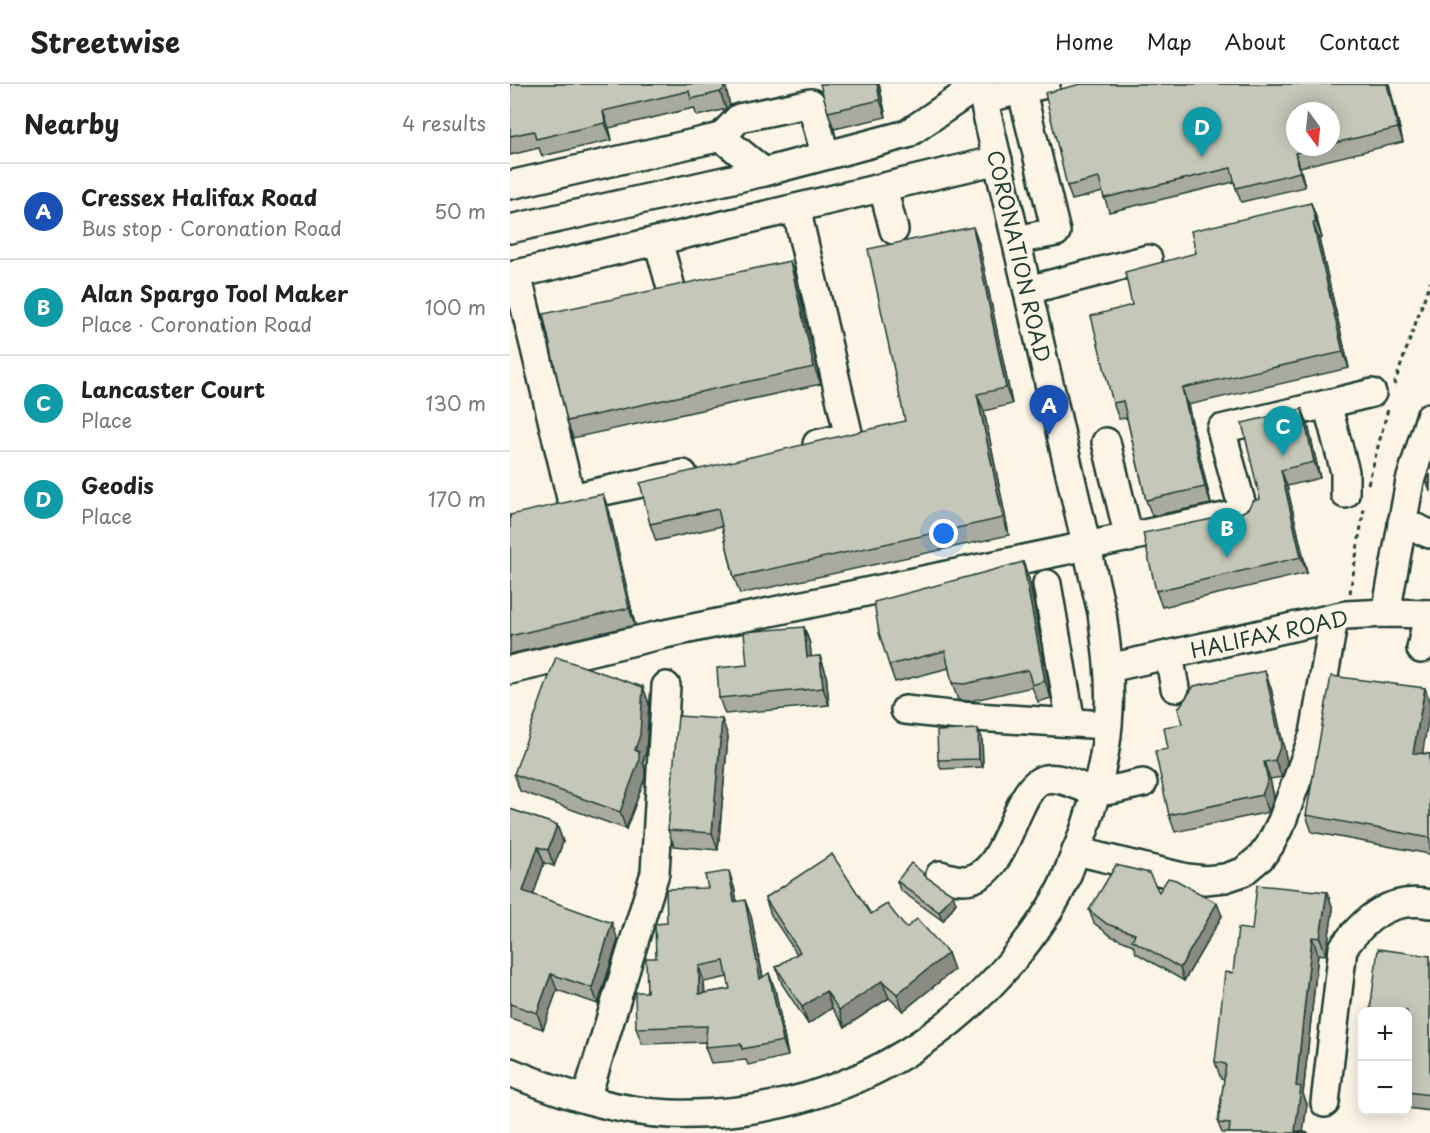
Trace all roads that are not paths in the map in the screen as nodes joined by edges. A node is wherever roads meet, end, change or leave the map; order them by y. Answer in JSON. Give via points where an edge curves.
{"nodes":[{"id":1,"x":1029,"y":86,"type":"edge"},
{"id":2,"x":982,"y":89,"type":"edge"},
{"id":3,"x":721,"y":137,"type":"junction"},
{"id":4,"x":825,"y":154,"type":"junction"},
{"id":5,"x":998,"y":160,"type":"junction"},
{"id":6,"x":764,"y":172,"type":"junction"},
{"id":7,"x":510,"y":185,"type":"edge"},
{"id":8,"x":884,"y":188,"type":"junction"},
{"id":9,"x":796,"y":208,"type":"junction"},
{"id":10,"x":510,"y":229,"type":"edge"},
{"id":11,"x":894,"y":230,"type":"dead end"},
{"id":12,"x":1016,"y":240,"type":"junction"},
{"id":13,"x":658,"y":241,"type":"junction"},
{"id":14,"x":1148,"y":259,"type":"dead end"},
{"id":15,"x":670,"y":284,"type":"edge"},
{"id":16,"x":1028,"y":290,"type":"junction"},
{"id":17,"x":1384,"y":398,"type":"road end"},
{"id":18,"x":1327,"y":404,"type":"junction"},
{"id":19,"x":1430,"y":417,"type":"edge"},
{"id":20,"x":1106,"y":442,"type":"dead end"},
{"id":21,"x":791,"y":450,"type":"edge"},
{"id":22,"x":710,"y":468,"type":"edge"},
{"id":23,"x":1358,"y":498,"type":"road end"},
{"id":24,"x":1402,"y":522,"type":"junction"},
{"id":25,"x":1430,"y":534,"type":"edge"},
{"id":26,"x":1130,"y":538,"type":"junction"},
{"id":27,"x":1087,"y":547,"type":"junction"},
{"id":28,"x":1047,"y":584,"type":"dead end"},
{"id":29,"x":1386,"y":613,"type":"junction"},
{"id":30,"x":1429,"y":614,"type":"edge"},
{"id":31,"x":1340,"y":617,"type":"junction"},
{"id":32,"x":1421,"y":649,"type":"dead end"},
{"id":33,"x":1169,"y":655,"type":"junction"},
{"id":34,"x":1109,"y":668,"type":"junction"},
{"id":35,"x":510,"y":670,"type":"edge"},
{"id":36,"x":666,"y":686,"type":"dead end"},
{"id":37,"x":1175,"y":688,"type":"dead end"},
{"id":38,"x":905,"y":710,"type":"dead end"},
{"id":39,"x":1071,"y":723,"type":"junction"},
{"id":40,"x":1107,"y":725,"type":"junction"},
{"id":41,"x":1143,"y":783,"type":"dead end"},
{"id":42,"x":1096,"y":791,"type":"junction"},
{"id":43,"x":1076,"y":851,"type":"junction"},
{"id":44,"x":940,"y":875,"type":"dead end"},
{"id":45,"x":1430,"y":904,"type":"edge"},
{"id":46,"x":510,"y":1072,"type":"edge"},
{"id":47,"x":586,"y":1099,"type":"junction"},
{"id":48,"x":1325,"y":1103,"type":"dead end"},
{"id":49,"x":670,"y":1124,"type":"edge"}],
"edges":[{"from":1,"to":2,"type":"street"},
{"from":1,"to":12,"type":"street","via":[[1056,232]]},
{"from":2,"to":4,"type":"street","via":[[908,134]]},
{"from":2,"to":5,"type":"street","name":"CORONATION ROAD"},
{"from":3,"to":4,"type":"street","via":[[739,118],[810,103]]},
{"from":3,"to":6,"type":"street"},
{"from":3,"to":7,"type":"street"},
{"from":4,"to":6,"type":"street"},
{"from":5,"to":8,"type":"street"},
{"from":5,"to":12,"type":"street","name":"CORONATION ROAD"},
{"from":6,"to":10,"type":"street"},
{"from":8,"to":9,"type":"street"},
{"from":8,"to":11,"type":"street"},
{"from":9,"to":13,"type":"street"},
{"from":9,"to":21,"type":"street","via":[[849,438]]},
{"from":12,"to":16,"type":"street","name":"CORONATION ROAD"},
{"from":13,"to":15,"type":"street"},
{"from":13,"to":22,"type":"street","via":[[517,274],[571,498]]},
{"from":14,"to":16,"type":"street"},
{"from":16,"to":27,"type":"street","name":"CORONATION ROAD"},
{"from":17,"to":18,"type":"street"},
{"from":18,"to":23,"type":"street","via":[[1345,472]]},
{"from":18,"to":26,"type":"street","via":[[1221,429],[1244,513]]},
{"from":19,"to":24,"type":"street"},
{"from":20,"to":26,"type":"street"},
{"from":24,"to":25,"type":"street"},
{"from":24,"to":29,"type":"street"},
{"from":26,"to":27,"type":"street"},
{"from":27,"to":34,"type":"street","name":"CORONATION ROAD"},
{"from":27,"to":35,"type":"street"},
{"from":28,"to":39,"type":"street"},
{"from":29,"to":30,"type":"street","name":"HALIFAX ROAD"},
{"from":29,"to":31,"type":"street","name":"HALIFAX ROAD"},
{"from":30,"to":32,"type":"street"},
{"from":31,"to":33,"type":"street","name":"HALIFAX ROAD"},
{"from":31,"to":43,"type":"street","via":[[1314,734],[1282,820],[1261,857],[1244,872],[1204,880]]},
{"from":33,"to":34,"type":"street","name":"HALIFAX ROAD"},
{"from":33,"to":37,"type":"street"},
{"from":34,"to":40,"type":"street","name":"CORONATION ROAD"},
{"from":36,"to":47,"type":"street","via":[[656,873]]},
{"from":38,"to":39,"type":"street"},
{"from":39,"to":40,"type":"street"},
{"from":40,"to":42,"type":"street","name":"CORONATION ROAD"},
{"from":41,"to":42,"type":"street"},
{"from":42,"to":43,"type":"street","name":"CORONATION ROAD"},
{"from":42,"to":44,"type":"street","via":[[1068,781],[1044,779],[1029,789],[1005,843],[986,869],[972,879]]},
{"from":43,"to":49,"type":"street","name":"CORONATION ROAD","via":[[1062,886],[1029,940],[990,986],[945,1027],[893,1062],[785,1104]]},
{"from":45,"to":48,"type":"street","via":[[1398,903],[1378,913],[1358,927],[1343,948]]},
{"from":46,"to":47,"type":"street","name":"CORONATION ROAD"},
{"from":47,"to":49,"type":"street","name":"CORONATION ROAD"}]}
